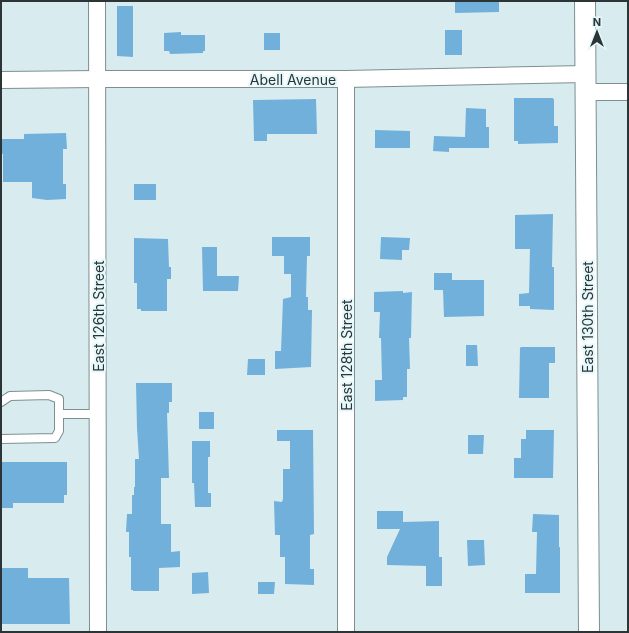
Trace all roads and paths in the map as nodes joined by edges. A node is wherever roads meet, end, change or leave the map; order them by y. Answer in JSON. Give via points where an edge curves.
{"nodes":[{"id":1,"x":98,"y":1,"type":"edge"},
{"id":2,"x":585,"y":1,"type":"edge"},
{"id":3,"x":98,"y":79,"type":"junction"},
{"id":4,"x":346,"y":79,"type":"junction"},
{"id":5,"x":1,"y":80,"type":"edge"},
{"id":6,"x":586,"y":83,"type":"junction"},
{"id":7,"x":628,"y":92,"type":"edge"},
{"id":8,"x":1,"y":402,"type":"edge"},
{"id":9,"x":59,"y":414,"type":"junction"},
{"id":10,"x":98,"y":414,"type":"junction"},
{"id":11,"x":1,"y":439,"type":"edge"},
{"id":12,"x":98,"y":632,"type":"edge"},
{"id":13,"x":346,"y":632,"type":"edge"},
{"id":14,"x":589,"y":632,"type":"edge"}],
"edges":[{"from":1,"to":3,"type":"street","name":"East 126th Street"},
{"from":2,"to":6,"type":"street","name":"East 130th Street"},
{"from":3,"to":4,"type":"street","name":"Abell Avenue"},
{"from":3,"to":5,"type":"street","name":"Abell Avenue"},
{"from":3,"to":10,"type":"street","name":"East 126th Street"},
{"from":4,"to":6,"type":"street","name":"Abell Avenue"},
{"from":4,"to":13,"type":"street","name":"East 128th Street"},
{"from":6,"to":7,"type":"street","name":"Abell Avenue"},
{"from":6,"to":14,"type":"street","name":"East 130th Street"},
{"from":8,"to":9,"type":"lane","via":[[10,396],[49,395],[59,399]]},
{"from":9,"to":10,"type":"lane"},
{"from":9,"to":11,"type":"lane","via":[[59,431],[55,438]]},
{"from":10,"to":12,"type":"street","name":"East 126th Street"}]}
